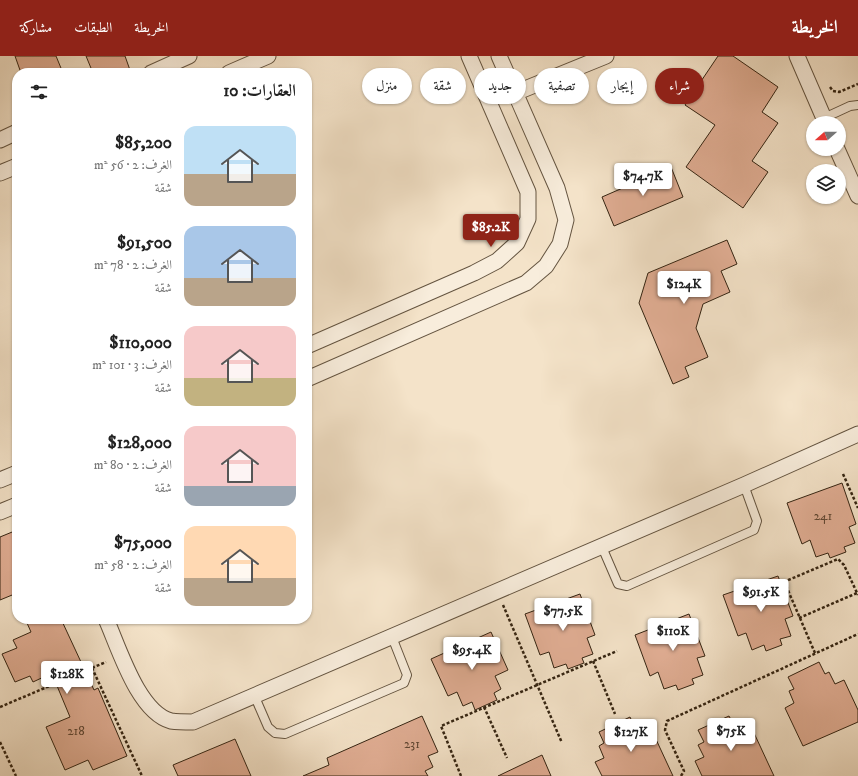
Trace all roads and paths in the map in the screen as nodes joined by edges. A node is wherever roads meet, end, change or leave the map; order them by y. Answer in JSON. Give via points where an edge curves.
{"nodes":[{"id":1,"x":189,"y":56,"type":"edge"},
{"id":2,"x":268,"y":56,"type":"edge"},
{"id":3,"x":468,"y":56,"type":"edge"},
{"id":4,"x":499,"y":56,"type":"edge"},
{"id":5,"x":606,"y":56,"type":"edge"},
{"id":6,"x":797,"y":56,"type":"edge"},
{"id":7,"x":169,"y":60,"type":"edge"},
{"id":8,"x":158,"y":68,"type":"edge"},
{"id":9,"x":240,"y":68,"type":"edge"},
{"id":10,"x":504,"y":68,"type":"edge"},
{"id":11,"x":828,"y":82,"type":"dead end"},
{"id":12,"x":858,"y":84,"type":"edge"},
{"id":13,"x":526,"y":89,"type":"edge"},
{"id":14,"x":520,"y":104,"type":"edge"},
{"id":15,"x":858,"y":105,"type":"edge"},
{"id":16,"x":823,"y":116,"type":"edge"},
{"id":17,"x":833,"y":116,"type":"edge"},
{"id":18,"x":12,"y":134,"type":"edge"},
{"id":19,"x":0,"y":140,"type":"edge"},
{"id":20,"x":840,"y":156,"type":"edge"},
{"id":21,"x":12,"y":168,"type":"edge"},
{"id":22,"x":0,"y":173,"type":"edge"},
{"id":23,"x":858,"y":196,"type":"edge"},
{"id":24,"x":312,"y":344,"type":"edge"},
{"id":25,"x":312,"y":377,"type":"edge"},
{"id":26,"x":858,"y":434,"type":"edge"},
{"id":27,"x":12,"y":474,"type":"edge"},
{"id":28,"x":843,"y":474,"type":"dead end"},
{"id":29,"x":0,"y":480,"type":"edge"},
{"id":30,"x":744,"y":485,"type":"junction"},
{"id":31,"x":12,"y":507,"type":"edge"},
{"id":32,"x":858,"y":508,"type":"edge"},
{"id":33,"x":0,"y":512,"type":"edge"},
{"id":34,"x":602,"y":547,"type":"junction"},
{"id":35,"x":497,"y":592,"type":"junction"},
{"id":36,"x":857,"y":594,"type":"edge"},
{"id":37,"x":799,"y":618,"type":"junction"},
{"id":38,"x":108,"y":624,"type":"edge"},
{"id":39,"x":858,"y":634,"type":"edge"},
{"id":40,"x":392,"y":638,"type":"junction"},
{"id":41,"x":617,"y":651,"type":"dead end"},
{"id":42,"x":815,"y":653,"type":"junction"},
{"id":43,"x":122,"y":656,"type":"junction"},
{"id":44,"x":593,"y":661,"type":"junction"},
{"id":45,"x":92,"y":668,"type":"junction"},
{"id":46,"x":537,"y":685,"type":"junction"},
{"id":47,"x":255,"y":697,"type":"junction"},
{"id":48,"x":0,"y":707,"type":"edge"},
{"id":49,"x":484,"y":707,"type":"junction"},
{"id":50,"x":615,"y":714,"type":"dead end"},
{"id":51,"x":0,"y":742,"type":"edge"},
{"id":52,"x":562,"y":743,"type":"dead end"},
{"id":53,"x":506,"y":758,"type":"dead end"},
{"id":54,"x":16,"y":776,"type":"edge"},
{"id":55,"x":142,"y":776,"type":"edge"},
{"id":56,"x":461,"y":776,"type":"edge"},
{"id":57,"x":681,"y":776,"type":"edge"}],
"edges":[{"from":1,"to":7,"type":"street"},
{"from":2,"to":9,"type":"street"},
{"from":3,"to":24,"type":"street","via":[[528,192],[528,219],[516,243],[497,261],[474,273]]},
{"from":4,"to":10,"type":"street"},
{"from":5,"to":13,"type":"street"},
{"from":6,"to":16,"type":"street"},
{"from":7,"to":8,"type":"street"},
{"from":11,"to":12,"type":"path","via":[[831,89],[836,92]]},
{"from":14,"to":25,"type":"street","via":[[557,188],[566,220],[560,244],[546,266],[526,283]]},
{"from":15,"to":17,"type":"lane","via":[[850,106]]},
{"from":18,"to":19,"type":"street"},
{"from":20,"to":23,"type":"street"},
{"from":21,"to":22,"type":"street"},
{"from":26,"to":30,"type":"street"},
{"from":27,"to":29,"type":"street"},
{"from":28,"to":32,"type":"path"},
{"from":30,"to":34,"type":"street"},
{"from":30,"to":34,"type":"lane","via":[[757,521],[754,530],[627,586],[618,584]]},
{"from":31,"to":33,"type":"street"},
{"from":34,"to":35,"type":"street"},
{"from":35,"to":40,"type":"street"},
{"from":35,"to":46,"type":"path"},
{"from":36,"to":37,"type":"path"},
{"from":36,"to":37,"type":"path","via":[[844,565],[838,559],[799,575],[786,581]]},
{"from":37,"to":42,"type":"path"},
{"from":38,"to":43,"type":"street"},
{"from":39,"to":42,"type":"path"},
{"from":40,"to":47,"type":"street"},
{"from":40,"to":47,"type":"lane","via":[[407,675],[404,683],[285,734],[275,733],[268,727]]},
{"from":41,"to":44,"type":"path"},
{"from":42,"to":57,"type":"path","via":[[667,721],[665,730],[684,771]]},
{"from":43,"to":45,"type":"path"},
{"from":43,"to":47,"type":"street","via":[[138,692],[151,710],[171,721],[193,722]]},
{"from":44,"to":46,"type":"path"},
{"from":44,"to":50,"type":"path"},
{"from":45,"to":48,"type":"path"},
{"from":45,"to":55,"type":"path"},
{"from":46,"to":49,"type":"path"},
{"from":46,"to":52,"type":"path"},
{"from":49,"to":53,"type":"path"},
{"from":49,"to":56,"type":"path","via":[[441,726]]},
{"from":51,"to":54,"type":"path"}]}
